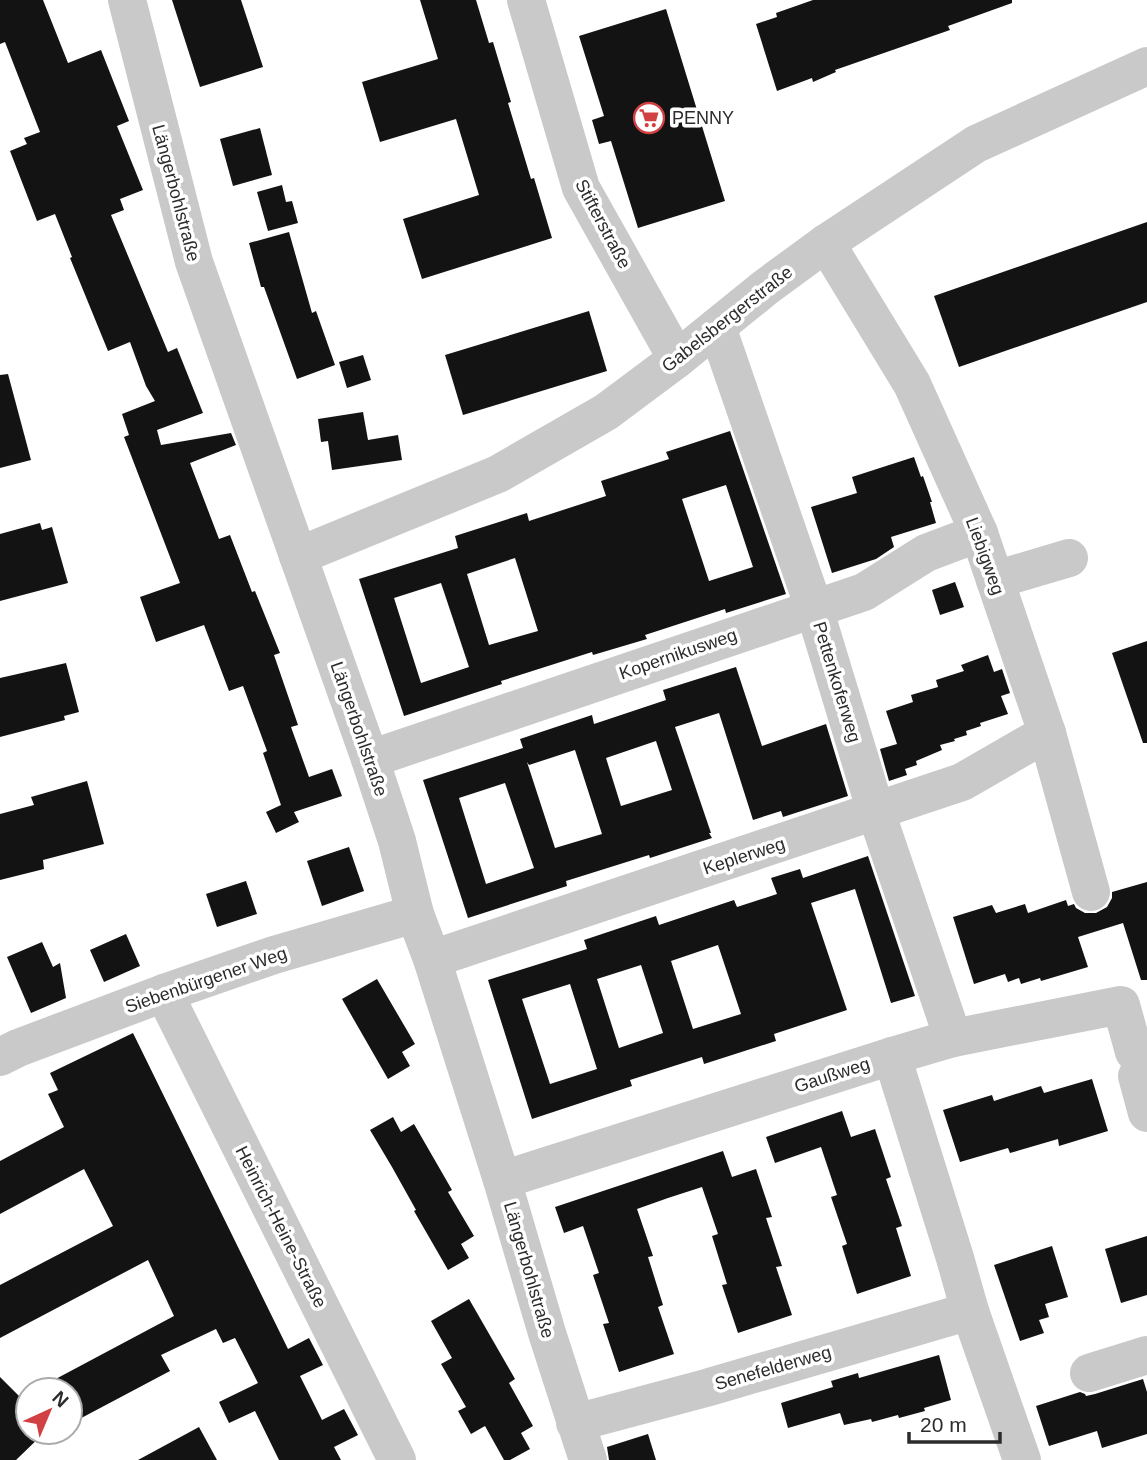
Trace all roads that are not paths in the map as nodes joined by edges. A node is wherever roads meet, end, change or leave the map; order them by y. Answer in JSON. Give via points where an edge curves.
{"nodes":[{"id":1,"x":127,"y":0,"type":"edge"},
{"id":2,"x":526,"y":0,"type":"edge"},
{"id":3,"x":1147,"y":66,"type":"edge"},
{"id":4,"x":826,"y":243,"type":"junction"},
{"id":5,"x":717,"y":327,"type":"junction"},
{"id":6,"x":677,"y":359,"type":"junction"},
{"id":7,"x":978,"y":533,"type":"junction"},
{"id":8,"x":298,"y":556,"type":"junction"},
{"id":9,"x":1069,"y":558,"type":"dead end"},
{"id":10,"x":995,"y":580,"type":"junction"},
{"id":11,"x":814,"y":608,"type":"junction"},
{"id":12,"x":1047,"y":733,"type":"junction"},
{"id":13,"x":370,"y":759,"type":"junction"},
{"id":14,"x":876,"y":812,"type":"junction"},
{"id":15,"x":1091,"y":892,"type":"dead end"},
{"id":16,"x":415,"y":914,"type":"junction"},
{"id":17,"x":432,"y":959,"type":"junction"},
{"id":18,"x":164,"y":993,"type":"junction"},
{"id":19,"x":953,"y":1038,"type":"junction"},
{"id":20,"x":892,"y":1056,"type":"junction"},
{"id":21,"x":1142,"y":1056,"type":"edge"},
{"id":22,"x":0,"y":1057,"type":"edge"},
{"id":23,"x":1147,"y":1113,"type":"edge"},
{"id":24,"x":502,"y":1180,"type":"junction"},
{"id":25,"x":970,"y":1311,"type":"junction"},
{"id":26,"x":1147,"y":1355,"type":"edge"},
{"id":27,"x":1089,"y":1373,"type":"dead end"},
{"id":28,"x":575,"y":1423,"type":"junction"},
{"id":29,"x":397,"y":1460,"type":"edge"},
{"id":30,"x":588,"y":1460,"type":"edge"},
{"id":31,"x":1022,"y":1460,"type":"edge"}],
"edges":[{"from":1,"to":8,"type":"street","name":"Längerbohlstraße","via":[[194,262]]},
{"from":2,"to":6,"type":"street","name":"Stifterstraße","via":[[581,188]]},
{"from":3,"to":4,"type":"street","name":"Gabelsbergerstraße","via":[[976,144]]},
{"from":4,"to":5,"type":"street","name":"Gabelsbergerstraße"},
{"from":4,"to":7,"type":"street","name":"Liebigweg","via":[[912,384]]},
{"from":5,"to":6,"type":"street","name":"Gabelsbergerstraße"},
{"from":5,"to":11,"type":"street","name":"Pettenkoferweg"},
{"from":6,"to":8,"type":"street","name":"Gabelsbergerstraße","via":[[606,412],[498,474]]},
{"from":7,"to":10,"type":"street","name":"Liebigweg"},
{"from":7,"to":11,"type":"street","name":"Kopernikusweg","via":[[926,554],[864,592]]},
{"from":8,"to":13,"type":"street","name":"Längerbohlstraße"},
{"from":9,"to":10,"type":"street"},
{"from":10,"to":12,"type":"street","name":"Liebigweg"},
{"from":11,"to":13,"type":"street","name":"Kopernikusweg"},
{"from":11,"to":14,"type":"street","name":"Pettenkoferweg"},
{"from":12,"to":14,"type":"street","name":"Keplerweg","via":[[962,782]]},
{"from":12,"to":15,"type":"street","name":"Liebigweg"},
{"from":13,"to":16,"type":"street","name":"Längerbohlstraße"},
{"from":14,"to":17,"type":"street","name":"Keplerweg"},
{"from":14,"to":19,"type":"street","name":"Pettenkoferweg"},
{"from":16,"to":17,"type":"street","name":"Längerbohlstraße"},
{"from":16,"to":18,"type":"street","name":"Siebenbürgener Weg"},
{"from":17,"to":24,"type":"street","name":"Längerbohlstraße"},
{"from":18,"to":22,"type":"street","name":"Siebenbürgener Weg"},
{"from":18,"to":29,"type":"street","name":"Heinrich-Heine-Straße"},
{"from":19,"to":20,"type":"street","name":"Gaußweg"},
{"from":19,"to":21,"type":"street","name":"Gaußweg","via":[[1121,1005]]},
{"from":20,"to":24,"type":"street","name":"Gaußweg"},
{"from":20,"to":25,"type":"street"},
{"from":21,"to":23,"type":"street","via":[[1137,1076]]},
{"from":24,"to":28,"type":"street","name":"Längerbohlstraße"},
{"from":25,"to":28,"type":"street","name":"Senefelderweg"},
{"from":25,"to":31,"type":"street"},
{"from":26,"to":27,"type":"street"},
{"from":28,"to":30,"type":"street","name":"Längerbohlstraße"}]}
